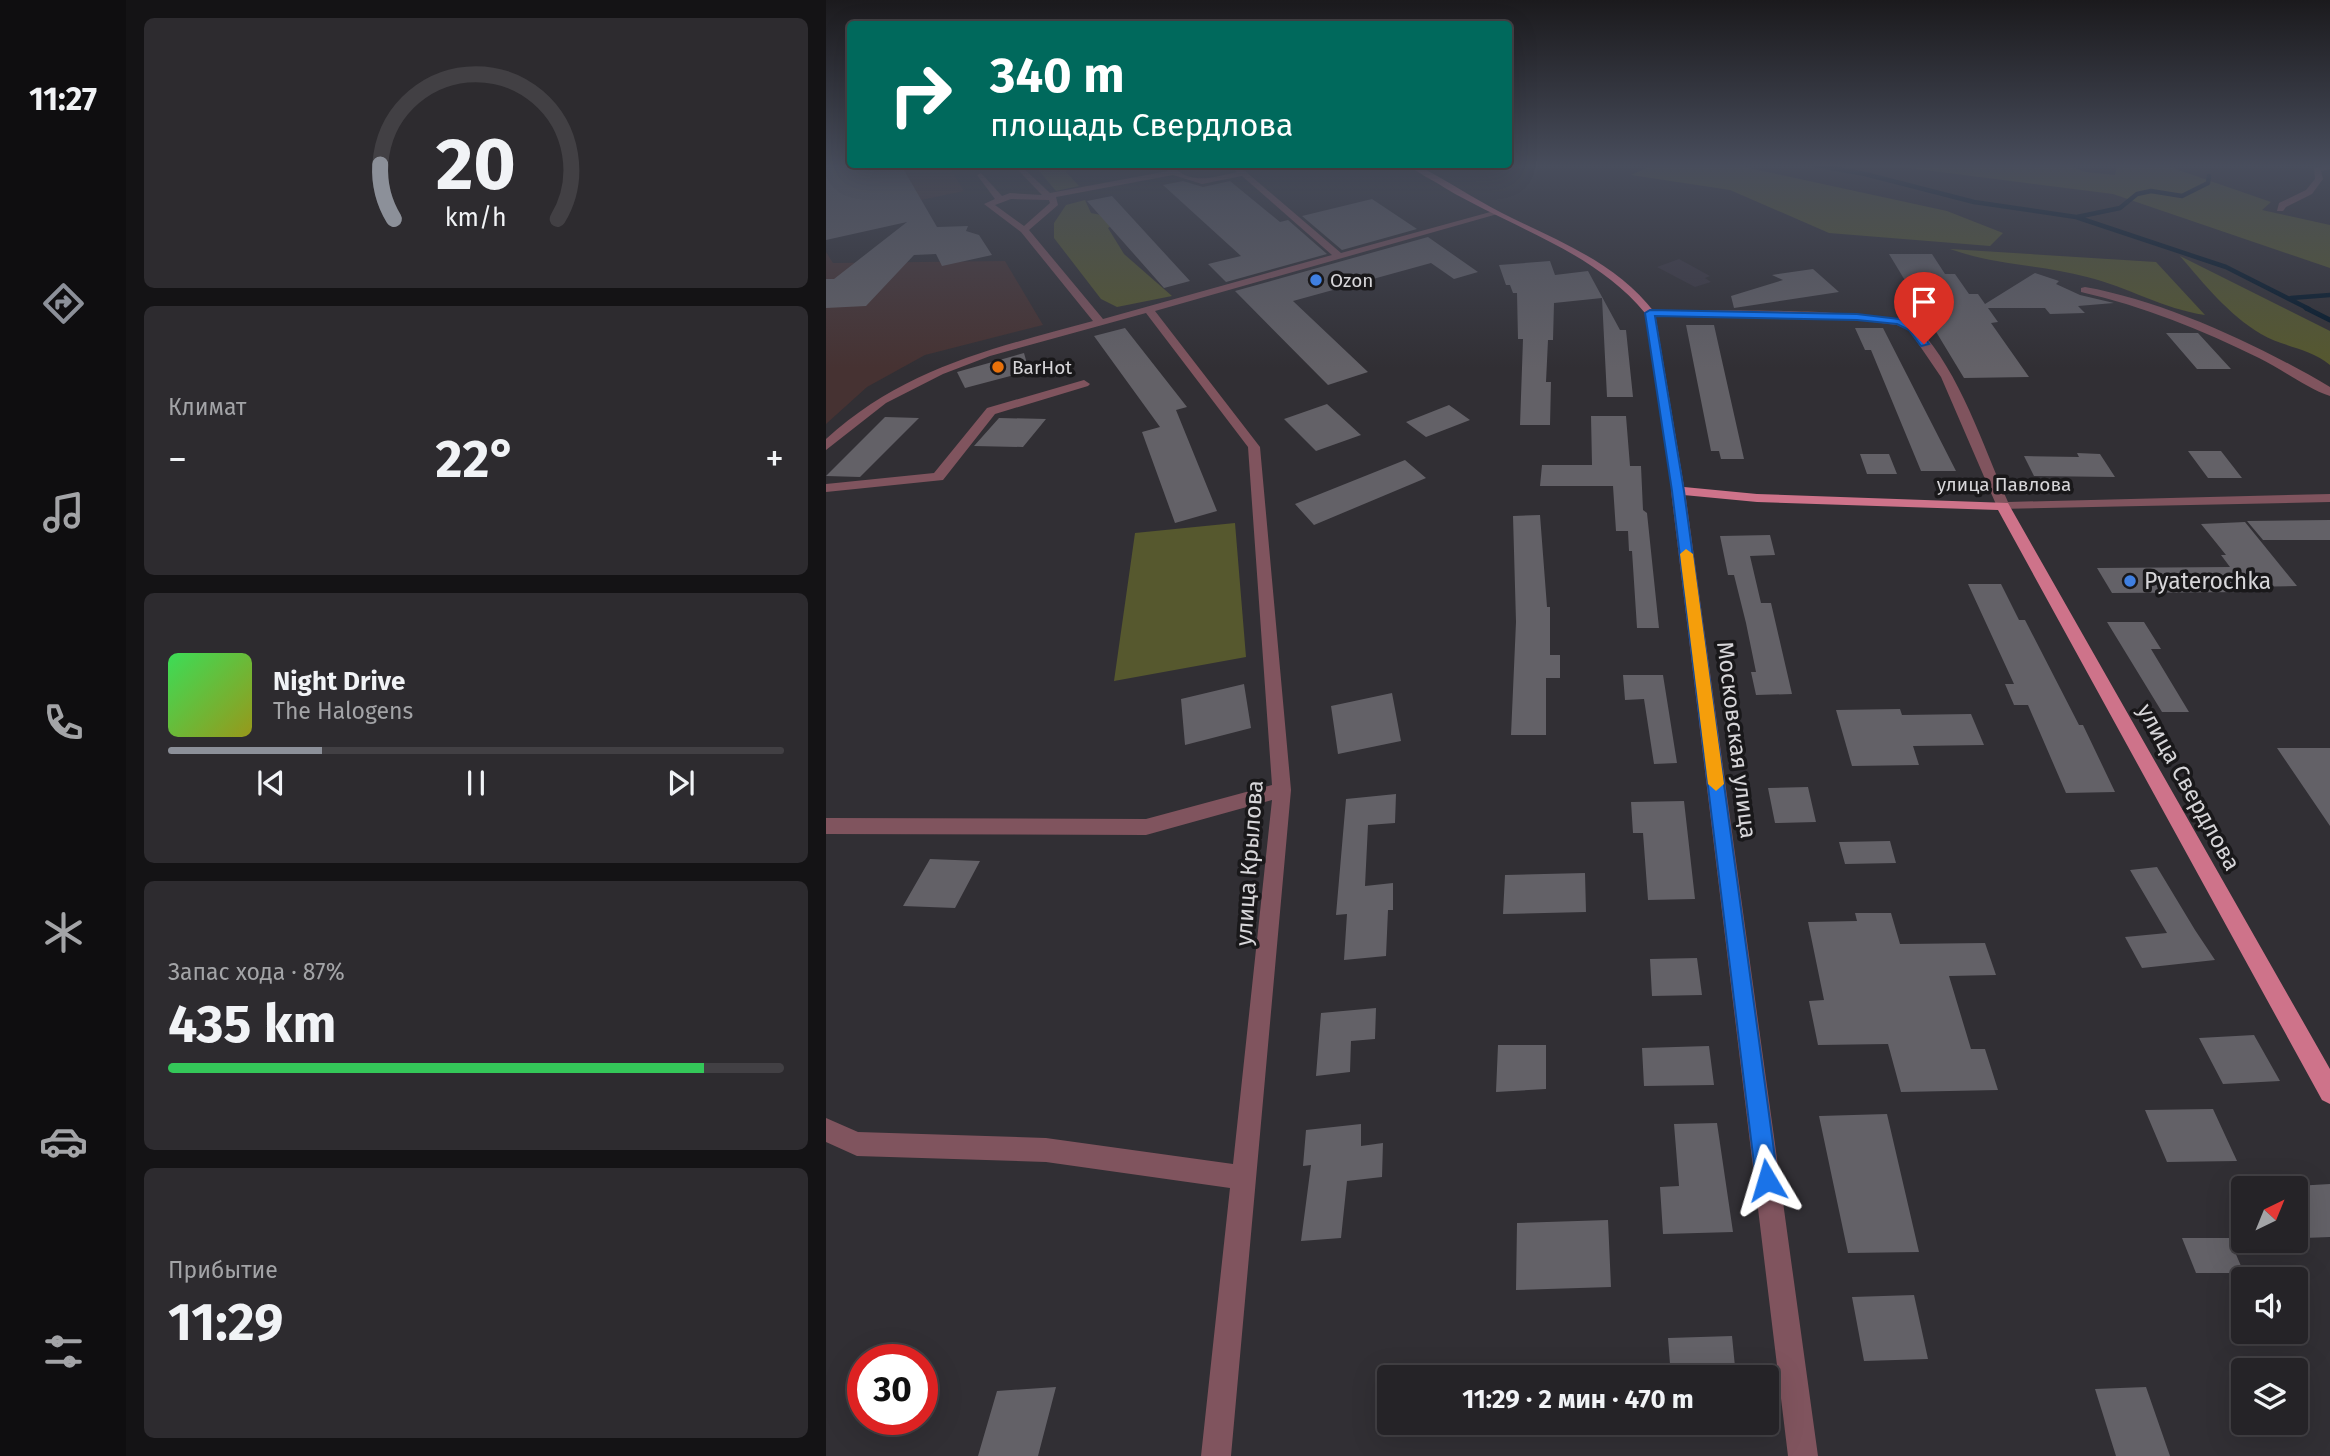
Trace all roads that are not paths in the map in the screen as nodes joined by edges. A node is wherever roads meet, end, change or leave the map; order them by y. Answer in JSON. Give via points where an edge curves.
{"nodes":[{"id":1,"x":1026,"y":233,"type":"edge"},
{"id":2,"x":1312,"y":233,"type":"edge"},
{"id":3,"x":1426,"y":233,"type":"edge"},
{"id":4,"x":1538,"y":233,"type":"edge"},
{"id":5,"x":1340,"y":257,"type":"junction"},
{"id":6,"x":2085,"y":290,"type":"dead end"},
{"id":7,"x":1147,"y":308,"type":"junction"},
{"id":8,"x":1650,"y":313,"type":"junction"},
{"id":9,"x":1099,"y":321,"type":"junction"},
{"id":10,"x":1084,"y":384,"type":"dead end"},
{"id":11,"x":2330,"y":392,"type":"edge"},
{"id":12,"x":826,"y":446,"type":"edge"},
{"id":13,"x":826,"y":488,"type":"edge"},
{"id":14,"x":1678,"y":491,"type":"junction"},
{"id":15,"x":2330,"y":498,"type":"edge"},
{"id":16,"x":2003,"y":506,"type":"junction"},
{"id":17,"x":1282,"y":790,"type":"junction"},
{"id":18,"x":826,"y":826,"type":"edge"},
{"id":19,"x":2330,"y":1092,"type":"edge"},
{"id":20,"x":826,"y":1130,"type":"edge"},
{"id":21,"x":1244,"y":1178,"type":"junction"},
{"id":22,"x":1216,"y":1456,"type":"edge"},
{"id":23,"x":1802,"y":1456,"type":"edge"}],
"edges":[{"from":1,"to":9,"type":"street"},
{"from":2,"to":5,"type":"street"},
{"from":3,"to":5,"type":"street"},
{"from":4,"to":8,"type":"main road","via":[[1620,278]]},
{"from":5,"to":7,"type":"street"},
{"from":6,"to":11,"type":"street","via":[[2115,294],[2222,336],[2281,361]]},
{"from":7,"to":9,"type":"street"},
{"from":7,"to":17,"type":"street","name":"улица Крылова","via":[[1254,447]]},
{"from":8,"to":14,"type":"main road","name":"Московская улица"},
{"from":8,"to":16,"type":"street","via":[[1857,317],[1913,328],[1947,377]]},
{"from":9,"to":12,"type":"street","via":[[921,377],[886,395]]},
{"from":10,"to":13,"type":"street","via":[[991,411],[938,477]]},
{"from":14,"to":16,"type":"main road","name":"улица Павлова"},
{"from":14,"to":23,"type":"street","name":"Московская улица"},
{"from":15,"to":16,"type":"street","name":"улица Павлова"},
{"from":16,"to":19,"type":"main road","name":"улица Свердлова"},
{"from":17,"to":18,"type":"street","via":[[1146,827]]},
{"from":17,"to":21,"type":"street","name":"улица Крылова"},
{"from":20,"to":21,"type":"street","via":[[857,1144],[1046,1150]]},
{"from":21,"to":22,"type":"street","name":"улица Крылова"}]}
